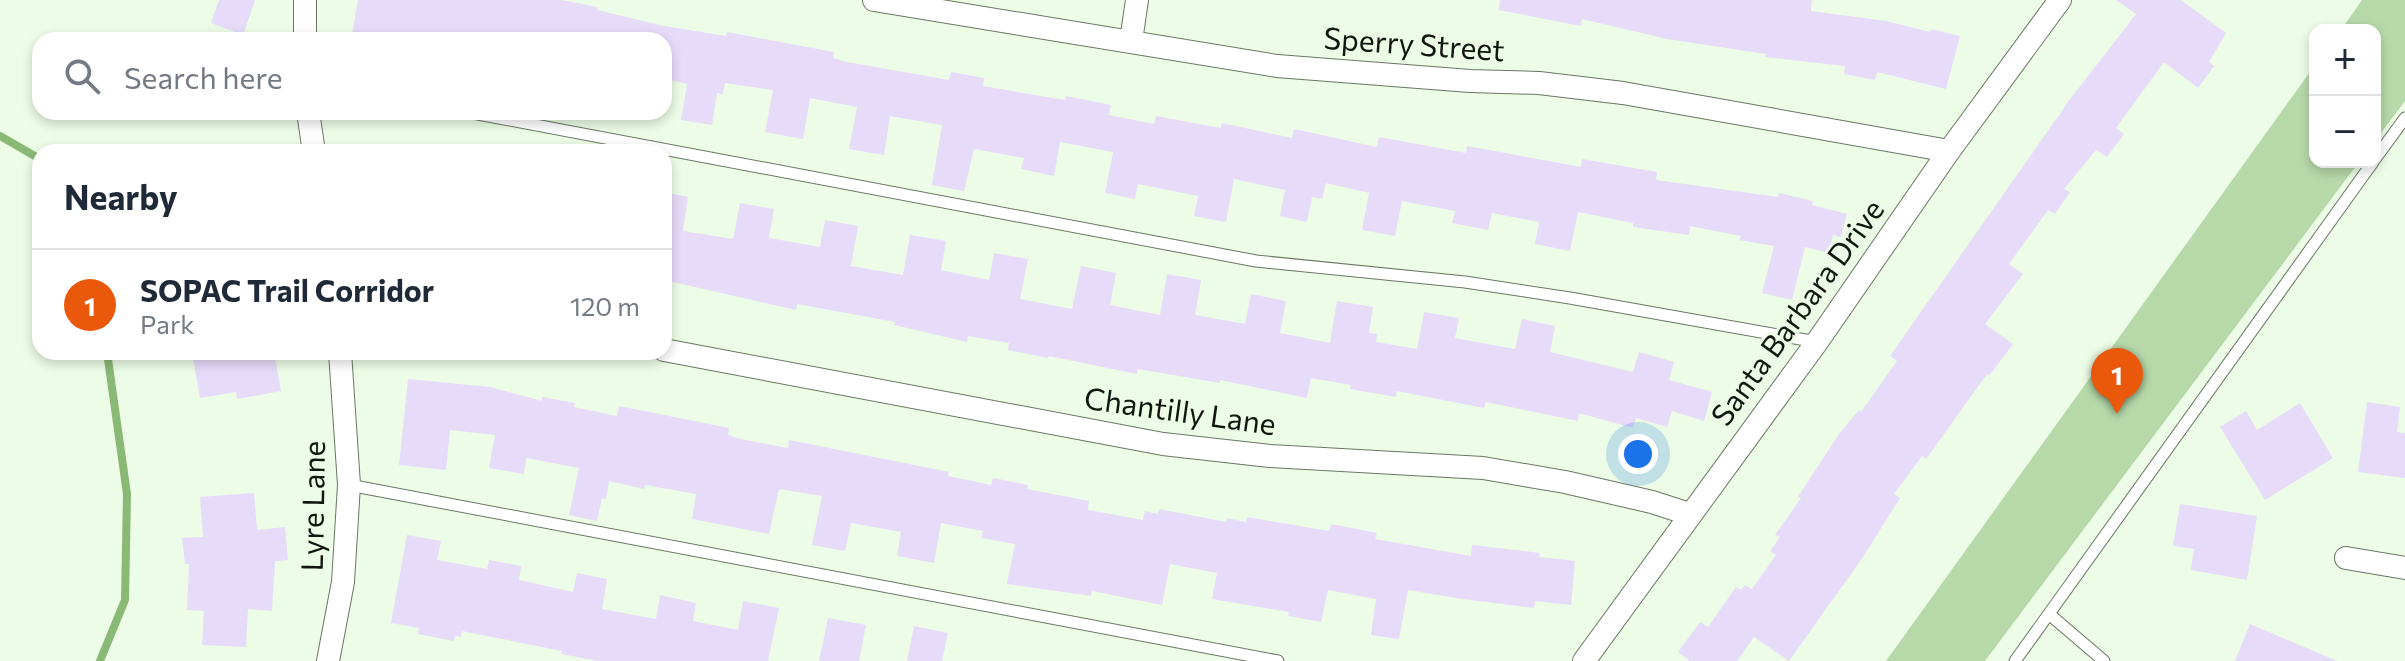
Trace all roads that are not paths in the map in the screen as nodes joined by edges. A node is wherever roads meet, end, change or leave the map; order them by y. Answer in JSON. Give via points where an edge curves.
{"nodes":[{"id":1,"x":305,"y":0,"type":"edge"},
{"id":2,"x":874,"y":0,"type":"edge"},
{"id":3,"x":1137,"y":0,"type":"edge"},
{"id":4,"x":2060,"y":0,"type":"edge"},
{"id":5,"x":305,"y":32,"type":"edge"},
{"id":6,"x":1131,"y":41,"type":"junction"},
{"id":7,"x":2405,"y":118,"type":"edge"},
{"id":8,"x":309,"y":120,"type":"edge"},
{"id":9,"x":509,"y":120,"type":"edge"},
{"id":10,"x":313,"y":144,"type":"edge"},
{"id":11,"x":636,"y":144,"type":"edge"},
{"id":12,"x":672,"y":151,"type":"edge"},
{"id":13,"x":1949,"y":151,"type":"junction"},
{"id":14,"x":2381,"y":151,"type":"edge"},
{"id":15,"x":2368,"y":168,"type":"edge"},
{"id":16,"x":1817,"y":342,"type":"junction"},
{"id":17,"x":672,"y":352,"type":"edge"},
{"id":18,"x":341,"y":360,"type":"edge"},
{"id":19,"x":349,"y":485,"type":"junction"},
{"id":20,"x":1689,"y":514,"type":"junction"},
{"id":21,"x":2346,"y":558,"type":"dead end"},
{"id":22,"x":2405,"y":568,"type":"edge"},
{"id":23,"x":2049,"y":614,"type":"junction"},
{"id":24,"x":328,"y":661,"type":"edge"},
{"id":25,"x":1278,"y":661,"type":"edge"},
{"id":26,"x":1584,"y":661,"type":"edge"},
{"id":27,"x":2015,"y":661,"type":"edge"},
{"id":28,"x":2104,"y":661,"type":"edge"}],
"edges":[{"from":1,"to":5,"type":"street"},
{"from":2,"to":6,"type":"street","name":"Sperry Street"},
{"from":3,"to":6,"type":"street"},
{"from":4,"to":13,"type":"street","name":"Santa Barbara Drive"},
{"from":6,"to":13,"type":"street","name":"Sperry Street","via":[[1277,66],[1623,93]]},
{"from":7,"to":14,"type":"lane"},
{"from":8,"to":10,"type":"street"},
{"from":9,"to":11,"type":"lane"},
{"from":12,"to":16,"type":"lane","via":[[1256,261],[1465,282]]},
{"from":13,"to":16,"type":"street","name":"Santa Barbara Drive"},
{"from":15,"to":23,"type":"lane"},
{"from":16,"to":20,"type":"street","name":"Santa Barbara Drive"},
{"from":17,"to":20,"type":"street","name":"Chantilly Lane","via":[[1163,444],[1483,468],[1623,495]]},
{"from":18,"to":19,"type":"street","name":"Lyre Lane"},
{"from":19,"to":24,"type":"street","name":"Lyre Lane","via":[[343,582]]},
{"from":19,"to":25,"type":"lane"},
{"from":20,"to":26,"type":"street","name":"Santa Barbara Drive"},
{"from":21,"to":22,"type":"street"},
{"from":23,"to":27,"type":"lane"},
{"from":23,"to":28,"type":"lane"}]}
